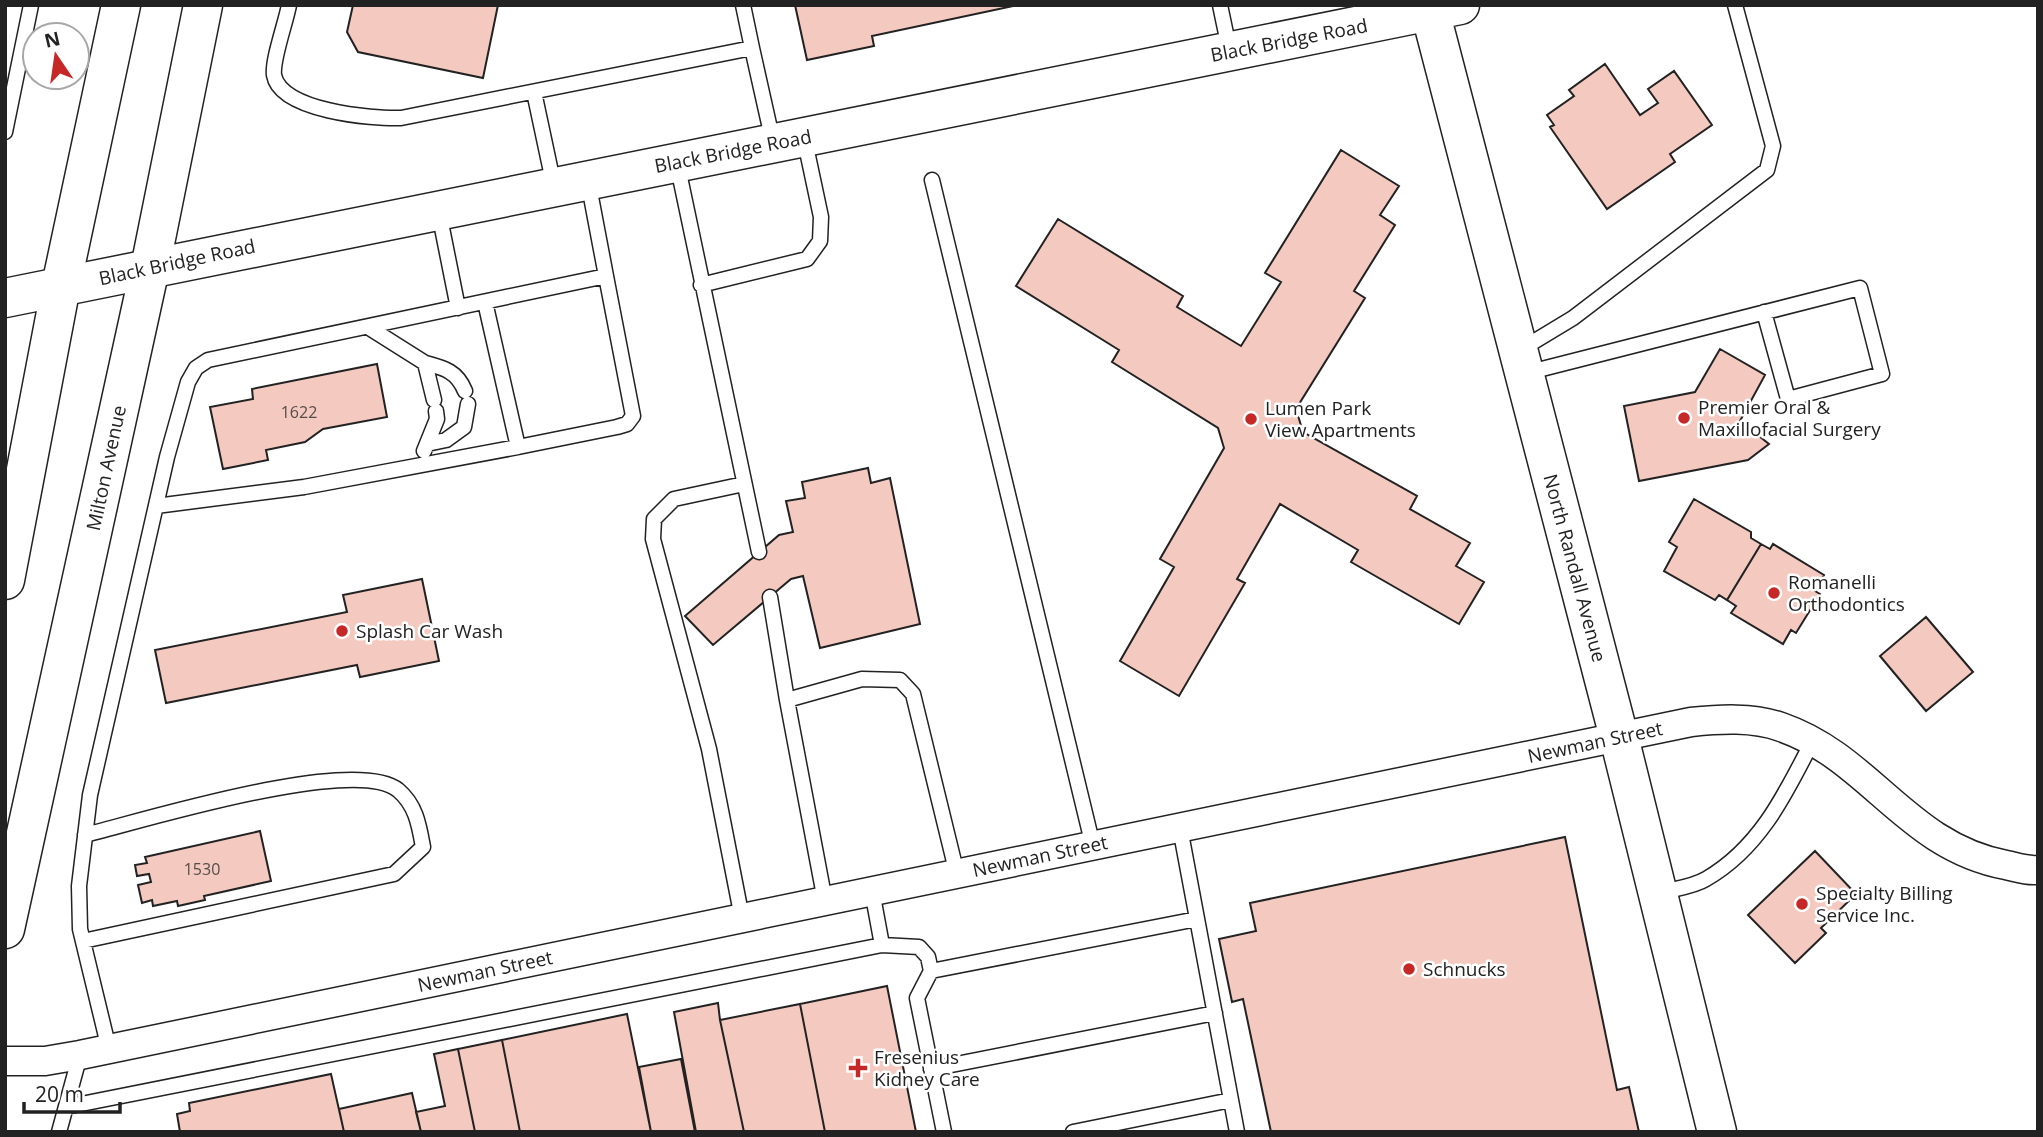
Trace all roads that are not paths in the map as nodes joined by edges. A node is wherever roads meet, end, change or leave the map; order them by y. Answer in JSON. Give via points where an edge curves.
{"nodes":[{"id":1,"x":31,"y":5,"type":"edge"},
{"id":2,"x":121,"y":5,"type":"edge"},
{"id":3,"x":203,"y":5,"type":"edge"},
{"id":4,"x":289,"y":5,"type":"edge"},
{"id":5,"x":743,"y":5,"type":"edge"},
{"id":6,"x":1220,"y":5,"type":"edge"},
{"id":7,"x":1735,"y":5,"type":"edge"},
{"id":8,"x":1440,"y":7,"type":"edge"},
{"id":9,"x":752,"y":48,"type":"junction"},
{"id":10,"x":1230,"y":52,"type":"junction"},
{"id":11,"x":13,"y":59,"type":"edge"},
{"id":12,"x":534,"y":92,"type":"junction"},
{"id":13,"x":5,"y":132,"type":"edge"},
{"id":14,"x":788,"y":140,"type":"junction"},
{"id":15,"x":676,"y":162,"type":"junction"},
{"id":16,"x":932,"y":180,"type":"dead end"},
{"id":17,"x":571,"y":183,"type":"junction"},
{"id":18,"x":438,"y":210,"type":"junction"},
{"id":19,"x":149,"y":268,"type":"junction"},
{"id":20,"x":606,"y":276,"type":"junction"},
{"id":21,"x":701,"y":285,"type":"junction"},
{"id":22,"x":61,"y":286,"type":"junction"},
{"id":23,"x":5,"y":298,"type":"edge"},
{"id":24,"x":485,"y":302,"type":"junction"},
{"id":25,"x":458,"y":308,"type":"junction"},
{"id":26,"x":1764,"y":312,"type":"junction"},
{"id":27,"x":368,"y":327,"type":"junction"},
{"id":28,"x":1522,"y":362,"type":"junction"},
{"id":29,"x":425,"y":363,"type":"junction"},
{"id":30,"x":426,"y":444,"type":"junction"},
{"id":31,"x":518,"y":447,"type":"junction"},
{"id":32,"x":418,"y":466,"type":"junction"},
{"id":33,"x":744,"y":484,"type":"junction"},
{"id":34,"x":156,"y":506,"type":"junction"},
{"id":35,"x":759,"y":552,"type":"dead end"},
{"id":36,"x":5,"y":580,"type":"edge"},
{"id":37,"x":770,"y":597,"type":"dead end"},
{"id":38,"x":787,"y":700,"type":"junction"},
{"id":39,"x":1619,"y":737,"type":"junction"},
{"id":40,"x":1813,"y":740,"type":"junction"},
{"id":41,"x":1180,"y":828,"type":"junction"},
{"id":42,"x":85,"y":835,"type":"junction"},
{"id":43,"x":1093,"y":846,"type":"junction"},
{"id":44,"x":2038,"y":870,"type":"edge"},
{"id":45,"x":957,"y":874,"type":"junction"},
{"id":46,"x":872,"y":891,"type":"junction"},
{"id":47,"x":1658,"y":893,"type":"junction"},
{"id":48,"x":825,"y":901,"type":"junction"},
{"id":49,"x":743,"y":918,"type":"junction"},
{"id":50,"x":1197,"y":919,"type":"junction"},
{"id":51,"x":5,"y":929,"type":"edge"},
{"id":52,"x":83,"y":941,"type":"junction"},
{"id":53,"x":881,"y":945,"type":"junction"},
{"id":54,"x":931,"y":971,"type":"junction"},
{"id":55,"x":1214,"y":1013,"type":"junction"},
{"id":56,"x":108,"y":1049,"type":"junction"},
{"id":57,"x":80,"y":1055,"type":"junction"},
{"id":58,"x":5,"y":1061,"type":"edge"},
{"id":59,"x":931,"y":1069,"type":"junction"},
{"id":60,"x":1231,"y":1100,"type":"junction"},
{"id":61,"x":66,"y":1107,"type":"junction"},
{"id":62,"x":60,"y":1132,"type":"edge"},
{"id":63,"x":944,"y":1132,"type":"edge"},
{"id":64,"x":1073,"y":1132,"type":"edge"},
{"id":65,"x":1237,"y":1132,"type":"edge"},
{"id":66,"x":1717,"y":1132,"type":"edge"}],
"edges":[{"from":1,"to":11,"type":"lane"},
{"from":2,"to":22,"type":"street"},
{"from":3,"to":19,"type":"street","name":"Milton Avenue"},
{"from":4,"to":12,"type":"lane","via":[[274,74],[282,92],[297,103],[380,119]]},
{"from":5,"to":9,"type":"lane"},
{"from":6,"to":10,"type":"lane"},
{"from":7,"to":28,"type":"lane","via":[[1773,146],[1767,170]]},
{"from":8,"to":10,"type":"street","name":"Black Bridge Road"},
{"from":8,"to":28,"type":"street","name":"North Randall Avenue"},
{"from":9,"to":12,"type":"lane"},
{"from":9,"to":14,"type":"lane"},
{"from":10,"to":14,"type":"street","name":"Black Bridge Road"},
{"from":11,"to":13,"type":"lane"},
{"from":12,"to":17,"type":"lane"},
{"from":14,"to":15,"type":"street","name":"Black Bridge Road"},
{"from":14,"to":21,"type":"lane","via":[[821,217],[820,241],[807,258]]},
{"from":15,"to":17,"type":"street","name":"Black Bridge Road"},
{"from":15,"to":21,"type":"lane"},
{"from":16,"to":43,"type":"lane"},
{"from":17,"to":18,"type":"street","name":"Black Bridge Road"},
{"from":17,"to":20,"type":"lane"},
{"from":18,"to":19,"type":"street","name":"Black Bridge Road"},
{"from":18,"to":25,"type":"lane"},
{"from":19,"to":22,"type":"street","name":"Black Bridge Road"},
{"from":19,"to":51,"type":"street","name":"Milton Avenue"},
{"from":20,"to":24,"type":"lane"},
{"from":20,"to":31,"type":"lane","via":[[633,416],[617,427]]},
{"from":21,"to":33,"type":"lane"},
{"from":22,"to":23,"type":"street","name":"Black Bridge Road"},
{"from":22,"to":36,"type":"street"},
{"from":24,"to":25,"type":"lane"},
{"from":24,"to":31,"type":"lane"},
{"from":25,"to":27,"type":"lane"},
{"from":26,"to":26,"type":"lane","via":[[1860,288],[1882,374],[1788,400]]},
{"from":26,"to":28,"type":"lane"},
{"from":27,"to":29,"type":"lane"},
{"from":27,"to":34,"type":"lane","via":[[208,360],[196,368],[188,382]]},
{"from":28,"to":39,"type":"street","name":"North Randall Avenue"},
{"from":29,"to":30,"type":"lane","via":[[437,419]]},
{"from":29,"to":30,"type":"lane","via":[[448,369],[461,381],[467,397],[464,426],[446,439]]},
{"from":30,"to":32,"type":"lane"},
{"from":31,"to":32,"type":"lane"},
{"from":32,"to":34,"type":"lane","via":[[304,487]]},
{"from":33,"to":35,"type":"lane"},
{"from":33,"to":49,"type":"lane","via":[[674,499],[654,519],[653,539],[709,749]]},
{"from":34,"to":42,"type":"lane","via":[[90,795]]},
{"from":37,"to":38,"type":"lane"},
{"from":38,"to":45,"type":"lane","via":[[862,679],[900,680],[913,694]]},
{"from":38,"to":48,"type":"lane"},
{"from":39,"to":40,"type":"street","name":"Newman Street","via":[[1729,718],[1779,726]]},
{"from":39,"to":41,"type":"street","name":"Newman Street"},
{"from":39,"to":47,"type":"street","name":"North Randall Avenue"},
{"from":40,"to":44,"type":"street","name":"Newman Street","via":[[1839,756],[1945,844],[1990,862]]},
{"from":40,"to":47,"type":"lane","via":[[1774,816],[1741,851],[1704,880]]},
{"from":41,"to":43,"type":"street","name":"Newman Street"},
{"from":41,"to":50,"type":"lane"},
{"from":42,"to":52,"type":"lane","via":[[79,886]]},
{"from":42,"to":52,"type":"lane","via":[[275,788],[354,778],[396,789],[418,816],[423,847],[394,874]]},
{"from":43,"to":45,"type":"street","name":"Newman Street"},
{"from":45,"to":46,"type":"street","name":"Newman Street"},
{"from":46,"to":48,"type":"street","name":"Newman Street"},
{"from":46,"to":53,"type":"lane"},
{"from":47,"to":66,"type":"street","name":"North Randall Avenue"},
{"from":48,"to":49,"type":"street","name":"Newman Street"},
{"from":49,"to":56,"type":"street","name":"Newman Street"},
{"from":50,"to":54,"type":"lane"},
{"from":50,"to":55,"type":"lane"},
{"from":52,"to":56,"type":"lane"},
{"from":53,"to":54,"type":"lane","via":[[919,947],[928,957]]},
{"from":53,"to":61,"type":"lane"},
{"from":54,"to":59,"type":"lane","via":[[917,998]]},
{"from":55,"to":59,"type":"lane"},
{"from":55,"to":60,"type":"lane"},
{"from":56,"to":57,"type":"street","name":"Newman Street"},
{"from":57,"to":58,"type":"street","name":"Newman Street"},
{"from":57,"to":61,"type":"lane"},
{"from":59,"to":63,"type":"lane"},
{"from":60,"to":64,"type":"lane"},
{"from":60,"to":65,"type":"lane"},
{"from":61,"to":62,"type":"lane"}]}
